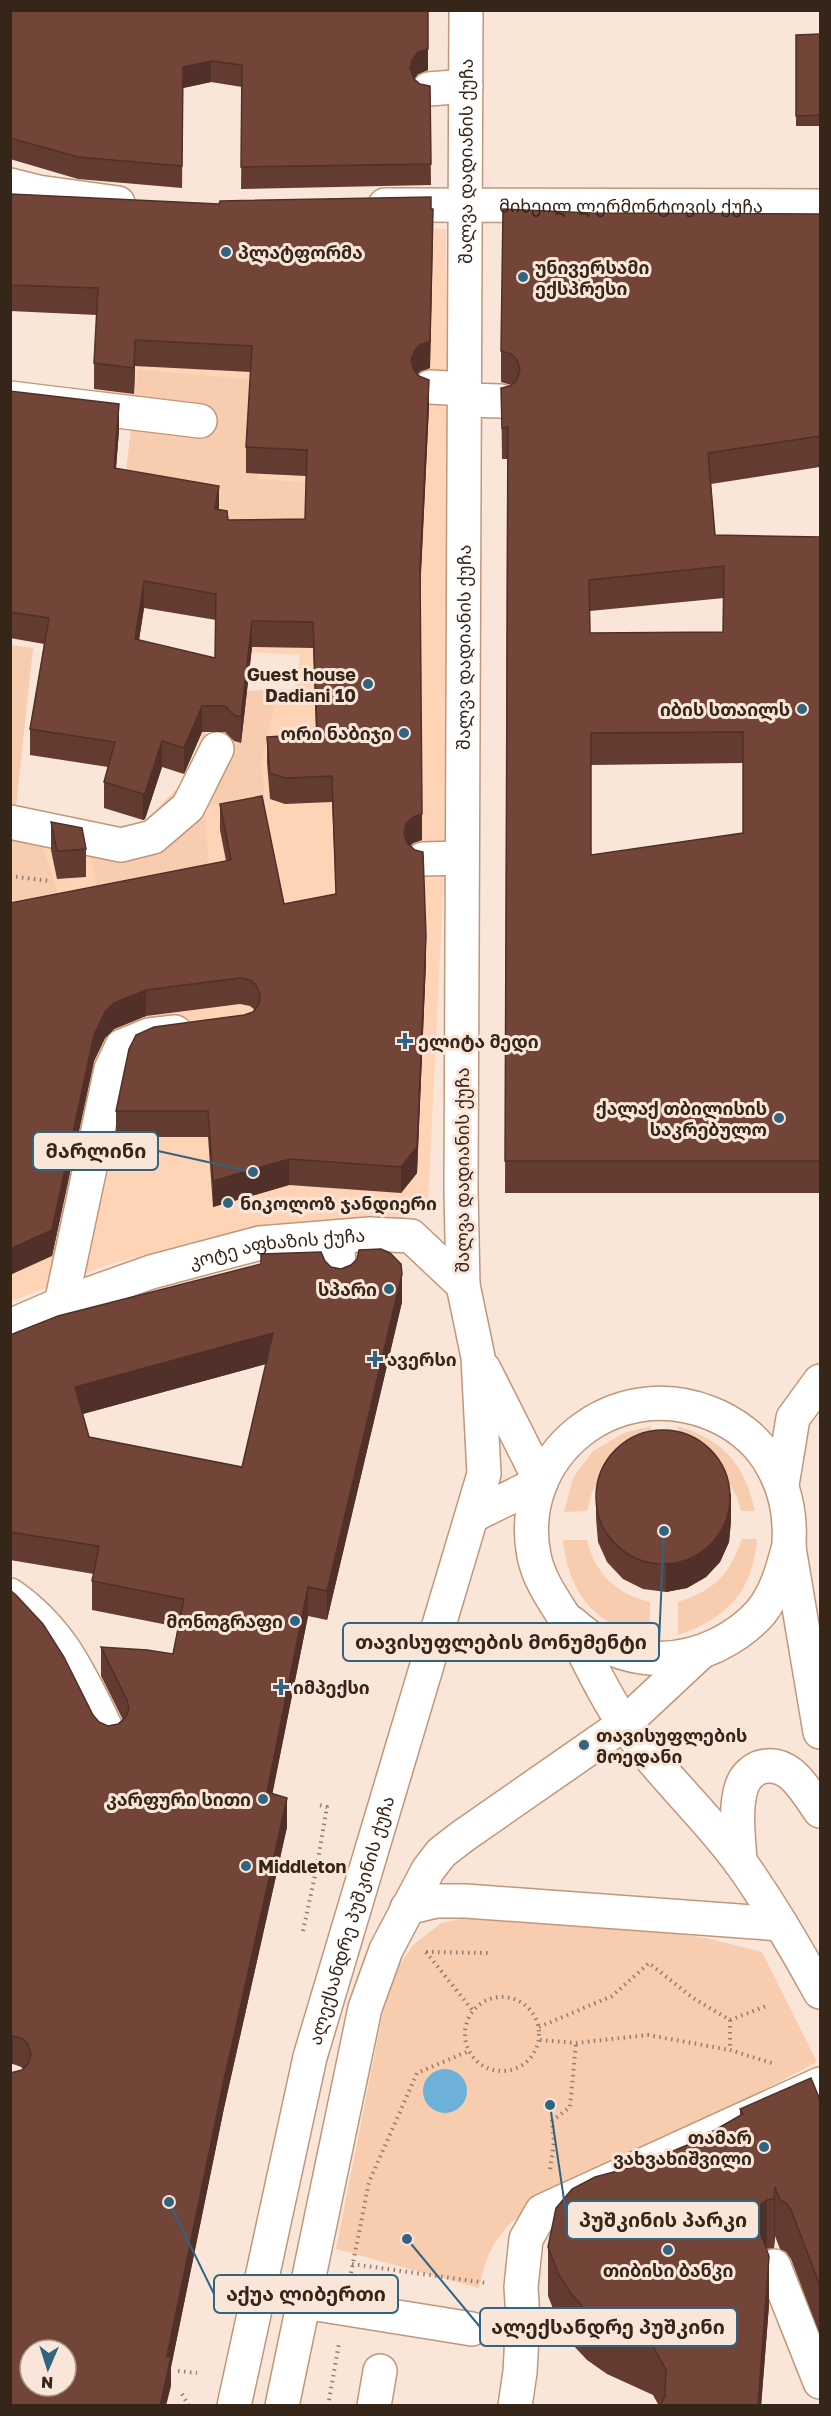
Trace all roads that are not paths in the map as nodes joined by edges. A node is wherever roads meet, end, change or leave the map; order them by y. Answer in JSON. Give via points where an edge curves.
{"nodes":[{"id":1,"x":466,"y":10,"type":"edge"},
{"id":2,"x":466,"y":86,"type":"junction"},
{"id":3,"x":429,"y":89,"type":"edge"},
{"id":4,"x":10,"y":185,"type":"edge"},
{"id":5,"x":466,"y":204,"type":"junction"},
{"id":6,"x":356,"y":205,"type":"edge"},
{"id":7,"x":152,"y":206,"type":"edge"},
{"id":8,"x":820,"y":206,"type":"edge"},
{"id":9,"x":430,"y":387,"type":"edge"},
{"id":10,"x":465,"y":395,"type":"junction"},
{"id":11,"x":10,"y":398,"type":"edge"},
{"id":12,"x":501,"y":401,"type":"edge"},
{"id":13,"x":200,"y":421,"type":"dead end"},
{"id":14,"x":217,"y":749,"type":"dead end"},
{"id":15,"x":10,"y":822,"type":"edge"},
{"id":16,"x":462,"y":858,"type":"junction"},
{"id":17,"x":423,"y":859,"type":"edge"},
{"id":18,"x":207,"y":1028,"type":"edge"},
{"id":19,"x":337,"y":1237,"type":"junction"},
{"id":20,"x":340,"y":1280,"type":"edge"},
{"id":21,"x":463,"y":1285,"type":"junction"},
{"id":22,"x":62,"y":1304,"type":"junction"},
{"id":23,"x":10,"y":1326,"type":"edge"},
{"id":24,"x":478,"y":1357,"type":"junction"},
{"id":25,"x":820,"y":1382,"type":"edge"},
{"id":26,"x":541,"y":1482,"type":"junction"},
{"id":27,"x":782,"y":1485,"type":"junction"},
{"id":28,"x":472,"y":1515,"type":"junction"},
{"id":29,"x":789,"y":1547,"type":"junction"},
{"id":30,"x":10,"y":1594,"type":"edge"},
{"id":31,"x":564,"y":1616,"type":"junction"},
{"id":32,"x":701,"y":1653,"type":"junction"},
{"id":33,"x":624,"y":1724,"type":"junction"},
{"id":34,"x":820,"y":1732,"type":"edge"},
{"id":35,"x":110,"y":1736,"type":"edge"},
{"id":36,"x":820,"y":1811,"type":"edge"},
{"id":37,"x":740,"y":1862,"type":"junction"},
{"id":38,"x":407,"y":1908,"type":"junction"},
{"id":39,"x":781,"y":1924,"type":"junction"},
{"id":40,"x":820,"y":1992,"type":"edge"},
{"id":41,"x":820,"y":2084,"type":"edge"},
{"id":42,"x":774,"y":2266,"type":"dead end"},
{"id":43,"x":304,"y":2302,"type":"junction"},
{"id":44,"x":472,"y":2329,"type":"dead end"},
{"id":45,"x":380,"y":2371,"type":"dead end"},
{"id":46,"x":820,"y":2382,"type":"edge"},
{"id":47,"x":234,"y":2406,"type":"edge"},
{"id":48,"x":282,"y":2406,"type":"edge"},
{"id":49,"x":374,"y":2406,"type":"edge"},
{"id":50,"x":515,"y":2406,"type":"edge"}],
"edges":[{"from":1,"to":2,"type":"main road","name":"შალვა დადიანის ქუჩა"},
{"from":2,"to":3,"type":"main road"},
{"from":2,"to":5,"type":"main road","name":"შალვა დადიანის ქუჩა"},
{"from":4,"to":7,"type":"main road"},
{"from":5,"to":6,"type":"main road","name":"მიხეილ ლერმონტოვის ქუჩა"},
{"from":5,"to":8,"type":"main road","name":"მიხეილ ლერმონტოვის ქუჩა"},
{"from":5,"to":10,"type":"main road","name":"შალვა დადიანის ქუჩა"},
{"from":9,"to":10,"type":"main road"},
{"from":10,"to":12,"type":"main road"},
{"from":10,"to":16,"type":"main road","name":"შალვა დადიანის ქუჩა"},
{"from":11,"to":13,"type":"main road"},
{"from":14,"to":15,"type":"main road","via":[[188,807],[153,837],[121,845]]},
{"from":16,"to":17,"type":"main road"},
{"from":16,"to":21,"type":"main road","name":"შალვა დადიანის ქუჩა"},
{"from":18,"to":22,"type":"main road","via":[[149,1035],[122,1046],[111,1069]]},
{"from":19,"to":20,"type":"main road"},
{"from":19,"to":21,"type":"main road","name":"კოტე აფხაზის ქუჩა","via":[[411,1236]]},
{"from":19,"to":22,"type":"main road","name":"კოტე აფხაზის ქუჩა","via":[[260,1243],[151,1272]]},
{"from":21,"to":24,"type":"main road"},
{"from":22,"to":23,"type":"main road","name":"კოტე აფხაზის ქუჩა"},
{"from":24,"to":26,"type":"main road"},
{"from":24,"to":28,"type":"main road","name":"ალექსანდრე პუშკინის ქუჩა","via":[[484,1474]]},
{"from":25,"to":27,"type":"main road","via":[[792,1418]]},
{"from":26,"to":27,"type":"main road","via":[[555,1456],[576,1433],[621,1408],[662,1402],[693,1406],[721,1417],[747,1434],[767,1457]]},
{"from":26,"to":28,"type":"main road"},
{"from":26,"to":31,"type":"main road","via":[[530,1517],[534,1557],[545,1588]]},
{"from":27,"to":29,"type":"main road","via":[[788,1505]]},
{"from":28,"to":47,"type":"main road","name":"ალექსანდრე პუშკინის ქუჩა","via":[[310,2057]]},
{"from":29,"to":32,"type":"main road","via":[[779,1582],[760,1613],[734,1636]]},
{"from":29,"to":34,"type":"main road"},
{"from":30,"to":35,"type":"main road","via":[[56,1635]]},
{"from":31,"to":32,"type":"main road","via":[[586,1636],[613,1650],[642,1658],[672,1659]]},
{"from":31,"to":33,"type":"main road"},
{"from":32,"to":33,"type":"main road"},
{"from":33,"to":37,"type":"main road"},
{"from":33,"to":38,"type":"main road","via":[[441,1853]]},
{"from":36,"to":37,"type":"main road","via":[[785,1768],[769,1764],[753,1770],[740,1792]]},
{"from":37,"to":39,"type":"main road"},
{"from":38,"to":39,"type":"main road","via":[[436,1901],[466,1900]]},
{"from":38,"to":43,"type":"main road","via":[[386,1950],[365,2008]]},
{"from":39,"to":40,"type":"main road"},
{"from":41,"to":50,"type":"main road","via":[[543,2211],[526,2239]]},
{"from":42,"to":46,"type":"main road"},
{"from":43,"to":44,"type":"main road"},
{"from":43,"to":48,"type":"main road"},
{"from":45,"to":49,"type":"main road"}]}
